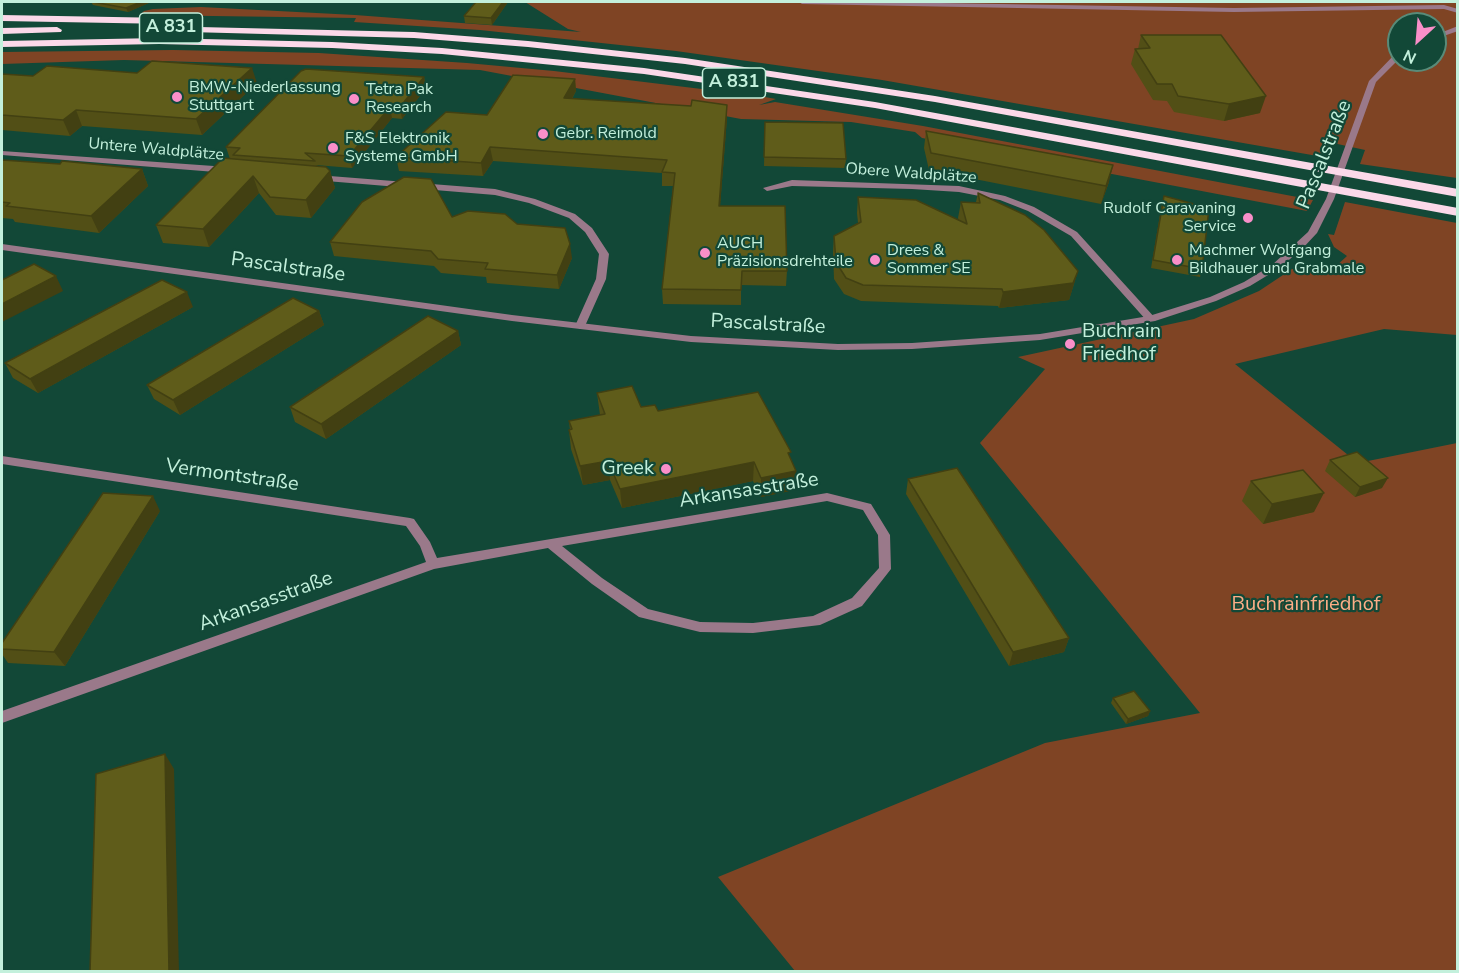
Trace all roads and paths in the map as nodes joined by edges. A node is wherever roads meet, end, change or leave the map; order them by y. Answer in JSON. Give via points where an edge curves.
{"nodes":[{"id":1,"x":802,"y":2,"type":"edge"},
{"id":2,"x":1458,"y":10,"type":"edge"},
{"id":3,"x":4,"y":18,"type":"edge"},
{"id":4,"x":2,"y":31,"type":"edge"},
{"id":5,"x":341,"y":32,"type":"junction"},
{"id":6,"x":2,"y":44,"type":"edge"},
{"id":7,"x":1387,"y":67,"type":"edge"},
{"id":8,"x":2,"y":153,"type":"edge"},
{"id":9,"x":239,"y":171,"type":"edge"},
{"id":10,"x":307,"y":177,"type":"edge"},
{"id":11,"x":767,"y":188,"type":"dead end"},
{"id":12,"x":1458,"y":193,"type":"edge"},
{"id":13,"x":1458,"y":212,"type":"edge"},
{"id":14,"x":2,"y":247,"type":"edge"},
{"id":15,"x":1151,"y":319,"type":"junction"},
{"id":16,"x":580,"y":326,"type":"junction"},
{"id":17,"x":2,"y":460,"type":"edge"},
{"id":18,"x":550,"y":543,"type":"junction"},
{"id":19,"x":433,"y":564,"type":"junction"},
{"id":20,"x":2,"y":717,"type":"edge"}],
"edges":[{"from":1,"to":2,"type":"street"},
{"from":3,"to":5,"type":"highway","via":[[289,23]]},
{"from":4,"to":5,"type":"highway","number":"A 831","via":[[215,28]]},
{"from":5,"to":12,"type":"highway","number":"A 831","via":[[528,44],[767,72]]},
{"from":6,"to":13,"type":"highway","number":"A 831","via":[[159,41],[332,45],[442,51],[632,70],[875,105]]},
{"from":7,"to":15,"type":"street","name":"Pascalstraße","via":[[1373,81],[1323,214],[1299,248],[1247,284]]},
{"from":8,"to":9,"type":"street","name":"Untere Waldplätze"},
{"from":10,"to":16,"type":"street","via":[[495,192],[572,216],[589,230],[604,254],[601,279]]},
{"from":11,"to":15,"type":"street","name":"Obere Waldplätze","via":[[792,183],[912,186],[959,189],[1002,198],[1074,234]]},
{"from":14,"to":16,"type":"street","name":"Pascalstraße"},
{"from":15,"to":16,"type":"street","name":"Pascalstraße","via":[[998,340],[838,347],[691,339]]},
{"from":17,"to":19,"type":"street","name":"Vermontstraße","via":[[410,522]]},
{"from":18,"to":18,"type":"street","name":"Arkansasstraße","via":[[827,497],[867,507],[884,535],[885,569],[857,602],[815,621],[753,628],[700,627],[644,613]]},
{"from":18,"to":19,"type":"street","name":"Arkansasstraße"},
{"from":19,"to":20,"type":"street","name":"Arkansasstraße"}]}
